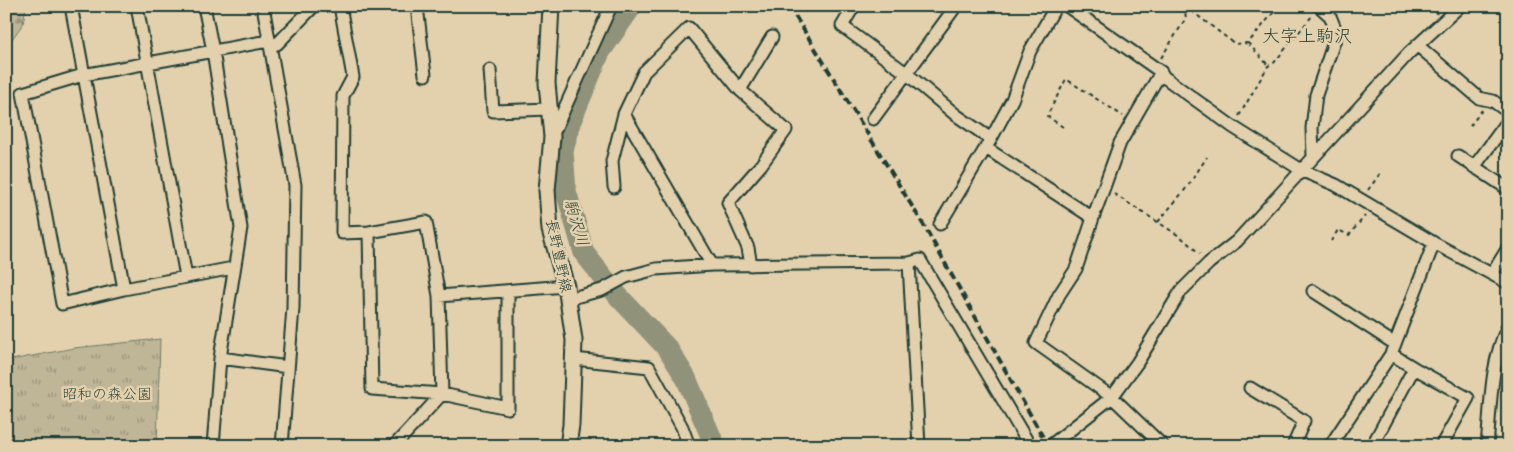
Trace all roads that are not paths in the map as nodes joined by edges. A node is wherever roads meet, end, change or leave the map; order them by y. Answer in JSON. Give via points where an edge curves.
{"nodes":[{"id":1,"x":70,"y":6,"type":"edge"},
{"id":2,"x":137,"y":6,"type":"edge"},
{"id":3,"x":204,"y":6,"type":"edge"},
{"id":4,"x":262,"y":6,"type":"edge"},
{"id":5,"x":314,"y":6,"type":"edge"},
{"id":6,"x":340,"y":6,"type":"edge"},
{"id":7,"x":417,"y":6,"type":"edge"},
{"id":8,"x":551,"y":6,"type":"edge"},
{"id":9,"x":611,"y":6,"type":"edge"},
{"id":10,"x":854,"y":6,"type":"edge"},
{"id":11,"x":956,"y":6,"type":"edge"},
{"id":12,"x":1067,"y":6,"type":"edge"},
{"id":13,"x":1320,"y":6,"type":"edge"},
{"id":14,"x":1460,"y":6,"type":"edge"},
{"id":15,"x":1054,"y":7,"type":"edge"},
{"id":16,"x":772,"y":37,"type":"dead end"},
{"id":17,"x":268,"y":41,"type":"junction"},
{"id":18,"x":1417,"y":45,"type":"junction"},
{"id":19,"x":213,"y":51,"type":"junction"},
{"id":20,"x":147,"y":63,"type":"junction"},
{"id":21,"x":490,"y":70,"type":"dead end"},
{"id":22,"x":1161,"y":72,"type":"junction"},
{"id":23,"x":906,"y":73,"type":"junction"},
{"id":24,"x":82,"y":75,"type":"junction"},
{"id":25,"x":425,"y":75,"type":"dead end"},
{"id":26,"x":740,"y":90,"type":"junction"},
{"id":27,"x":549,"y":109,"type":"junction"},
{"id":28,"x":1508,"y":112,"type":"edge"},
{"id":29,"x":624,"y":114,"type":"junction"},
{"id":30,"x":873,"y":119,"type":"dead end"},
{"id":31,"x":1508,"y":121,"type":"edge"},
{"id":32,"x":552,"y":137,"type":"junction"},
{"id":33,"x":989,"y":144,"type":"junction"},
{"id":34,"x":1458,"y":156,"type":"dead end"},
{"id":35,"x":1313,"y":157,"type":"junction"},
{"id":36,"x":1474,"y":167,"type":"junction"},
{"id":37,"x":1303,"y":171,"type":"junction"},
{"id":38,"x":614,"y":187,"type":"dead end"},
{"id":39,"x":1508,"y":190,"type":"edge"},
{"id":40,"x":1093,"y":218,"type":"junction"},
{"id":41,"x":940,"y":224,"type":"dead end"},
{"id":42,"x":369,"y":232,"type":"junction"},
{"id":43,"x":1434,"y":243,"type":"junction"},
{"id":44,"x":1508,"y":248,"type":"edge"},
{"id":45,"x":909,"y":263,"type":"junction"},
{"id":46,"x":712,"y":265,"type":"junction"},
{"id":47,"x":751,"y":265,"type":"junction"},
{"id":48,"x":233,"y":268,"type":"junction"},
{"id":49,"x":1492,"y":274,"type":"junction"},
{"id":50,"x":186,"y":277,"type":"junction"},
{"id":51,"x":1508,"y":282,"type":"edge"},
{"id":52,"x":124,"y":289,"type":"junction"},
{"id":53,"x":1313,"y":291,"type":"dead end"},
{"id":54,"x":508,"y":292,"type":"junction"},
{"id":55,"x":567,"y":292,"type":"junction"},
{"id":56,"x":439,"y":296,"type":"junction"},
{"id":57,"x":1508,"y":326,"type":"edge"},
{"id":58,"x":1393,"y":349,"type":"junction"},
{"id":59,"x":220,"y":358,"type":"junction"},
{"id":60,"x":574,"y":359,"type":"junction"},
{"id":61,"x":288,"y":367,"type":"junction"},
{"id":62,"x":1414,"y":368,"type":"junction"},
{"id":63,"x":1250,"y":388,"type":"dead end"},
{"id":64,"x":442,"y":394,"type":"junction"},
{"id":65,"x":1112,"y":397,"type":"junction"},
{"id":66,"x":213,"y":446,"type":"edge"},
{"id":67,"x":282,"y":446,"type":"edge"},
{"id":68,"x":394,"y":446,"type":"edge"},
{"id":69,"x":568,"y":446,"type":"edge"},
{"id":70,"x":689,"y":446,"type":"edge"},
{"id":71,"x":919,"y":446,"type":"edge"},
{"id":72,"x":1030,"y":446,"type":"edge"},
{"id":73,"x":1050,"y":446,"type":"edge"},
{"id":74,"x":1163,"y":446,"type":"edge"},
{"id":75,"x":1293,"y":446,"type":"edge"},
{"id":76,"x":1330,"y":446,"type":"edge"},
{"id":77,"x":1372,"y":446,"type":"edge"},
{"id":78,"x":1441,"y":446,"type":"edge"},
{"id":79,"x":1487,"y":446,"type":"edge"}],
"edges":[{"from":1,"to":24,"type":"street"},
{"from":2,"to":20,"type":"street"},
{"from":3,"to":19,"type":"street"},
{"from":4,"to":17,"type":"street"},
{"from":5,"to":17,"type":"street","via":[[277,44]]},
{"from":6,"to":42,"type":"street","via":[[353,77],[343,96],[342,233]]},
{"from":7,"to":25,"type":"street"},
{"from":8,"to":27,"type":"main road","name":"長野豊野線","via":[[547,83]]},
{"from":9,"to":32,"type":"street"},
{"from":10,"to":23,"type":"street","via":[[842,26]]},
{"from":11,"to":23,"type":"street"},
{"from":12,"to":22,"type":"street"},
{"from":13,"to":35,"type":"street","via":[[1330,16],[1337,33],[1316,95]]},
{"from":14,"to":18,"type":"street"},
{"from":15,"to":33,"type":"street","via":[[1030,51],[1012,100]]},
{"from":16,"to":26,"type":"street"},
{"from":17,"to":19,"type":"street"},
{"from":17,"to":61,"type":"street","via":[[295,185],[293,308]]},
{"from":18,"to":28,"type":"street","via":[[1480,98]]},
{"from":18,"to":35,"type":"street"},
{"from":19,"to":20,"type":"street"},
{"from":19,"to":48,"type":"street","via":[[241,228]]},
{"from":20,"to":24,"type":"street"},
{"from":20,"to":50,"type":"street"},
{"from":21,"to":27,"type":"street","via":[[493,110]]},
{"from":22,"to":37,"type":"street","via":[[1233,127]]},
{"from":22,"to":40,"type":"street","via":[[1120,143]]},
{"from":23,"to":30,"type":"street"},
{"from":23,"to":33,"type":"street"},
{"from":24,"to":52,"type":"street"},
{"from":24,"to":52,"type":"street","via":[[24,93],[62,304]]},
{"from":26,"to":29,"type":"street","via":[[689,28],[644,72]]},
{"from":26,"to":47,"type":"street","via":[[786,130],[728,203],[748,248]]},
{"from":27,"to":32,"type":"main road","name":"長野豊野線"},
{"from":29,"to":38,"type":"street","via":[[612,161]]},
{"from":29,"to":46,"type":"street"},
{"from":31,"to":36,"type":"street"},
{"from":32,"to":55,"type":"main road","name":"長野豊野線","via":[[547,190],[550,230]]},
{"from":33,"to":40,"type":"street"},
{"from":33,"to":41,"type":"street"},
{"from":34,"to":36,"type":"street"},
{"from":35,"to":37,"type":"street"},
{"from":36,"to":39,"type":"street"},
{"from":37,"to":43,"type":"street","via":[[1336,185]]},
{"from":37,"to":65,"type":"street","via":[[1237,241],[1181,291]]},
{"from":40,"to":65,"type":"street","via":[[1076,269],[1059,295],[1036,343]]},
{"from":42,"to":56,"type":"street","via":[[426,222]]},
{"from":42,"to":64,"type":"street","via":[[372,389]]},
{"from":43,"to":49,"type":"street"},
{"from":43,"to":58,"type":"street"},
{"from":44,"to":49,"type":"street"},
{"from":45,"to":47,"type":"street"},
{"from":45,"to":71,"type":"street"},
{"from":45,"to":72,"type":"street","via":[[920,260]]},
{"from":46,"to":47,"type":"street"},
{"from":46,"to":55,"type":"street","via":[[656,269],[626,277],[602,290]]},
{"from":48,"to":50,"type":"street"},
{"from":48,"to":59,"type":"street"},
{"from":49,"to":51,"type":"street"},
{"from":50,"to":52,"type":"street"},
{"from":53,"to":58,"type":"street"},
{"from":54,"to":55,"type":"street"},
{"from":54,"to":56,"type":"street"},
{"from":54,"to":64,"type":"street","via":[[508,408]]},
{"from":55,"to":60,"type":"main road","name":"長野豊野線"},
{"from":56,"to":64,"type":"street"},
{"from":57,"to":79,"type":"street","via":[[1494,370]]},
{"from":58,"to":62,"type":"street"},
{"from":58,"to":76,"type":"street"},
{"from":59,"to":61,"type":"street"},
{"from":59,"to":66,"type":"street"},
{"from":60,"to":69,"type":"main road","name":"長野豊野線"},
{"from":60,"to":70,"type":"street","via":[[649,367]]},
{"from":61,"to":67,"type":"street"},
{"from":62,"to":77,"type":"street"},
{"from":62,"to":78,"type":"street","via":[[1468,398]]},
{"from":63,"to":75,"type":"street","via":[[1304,421]]},
{"from":64,"to":68,"type":"street"},
{"from":65,"to":73,"type":"street"},
{"from":65,"to":74,"type":"street"}]}
